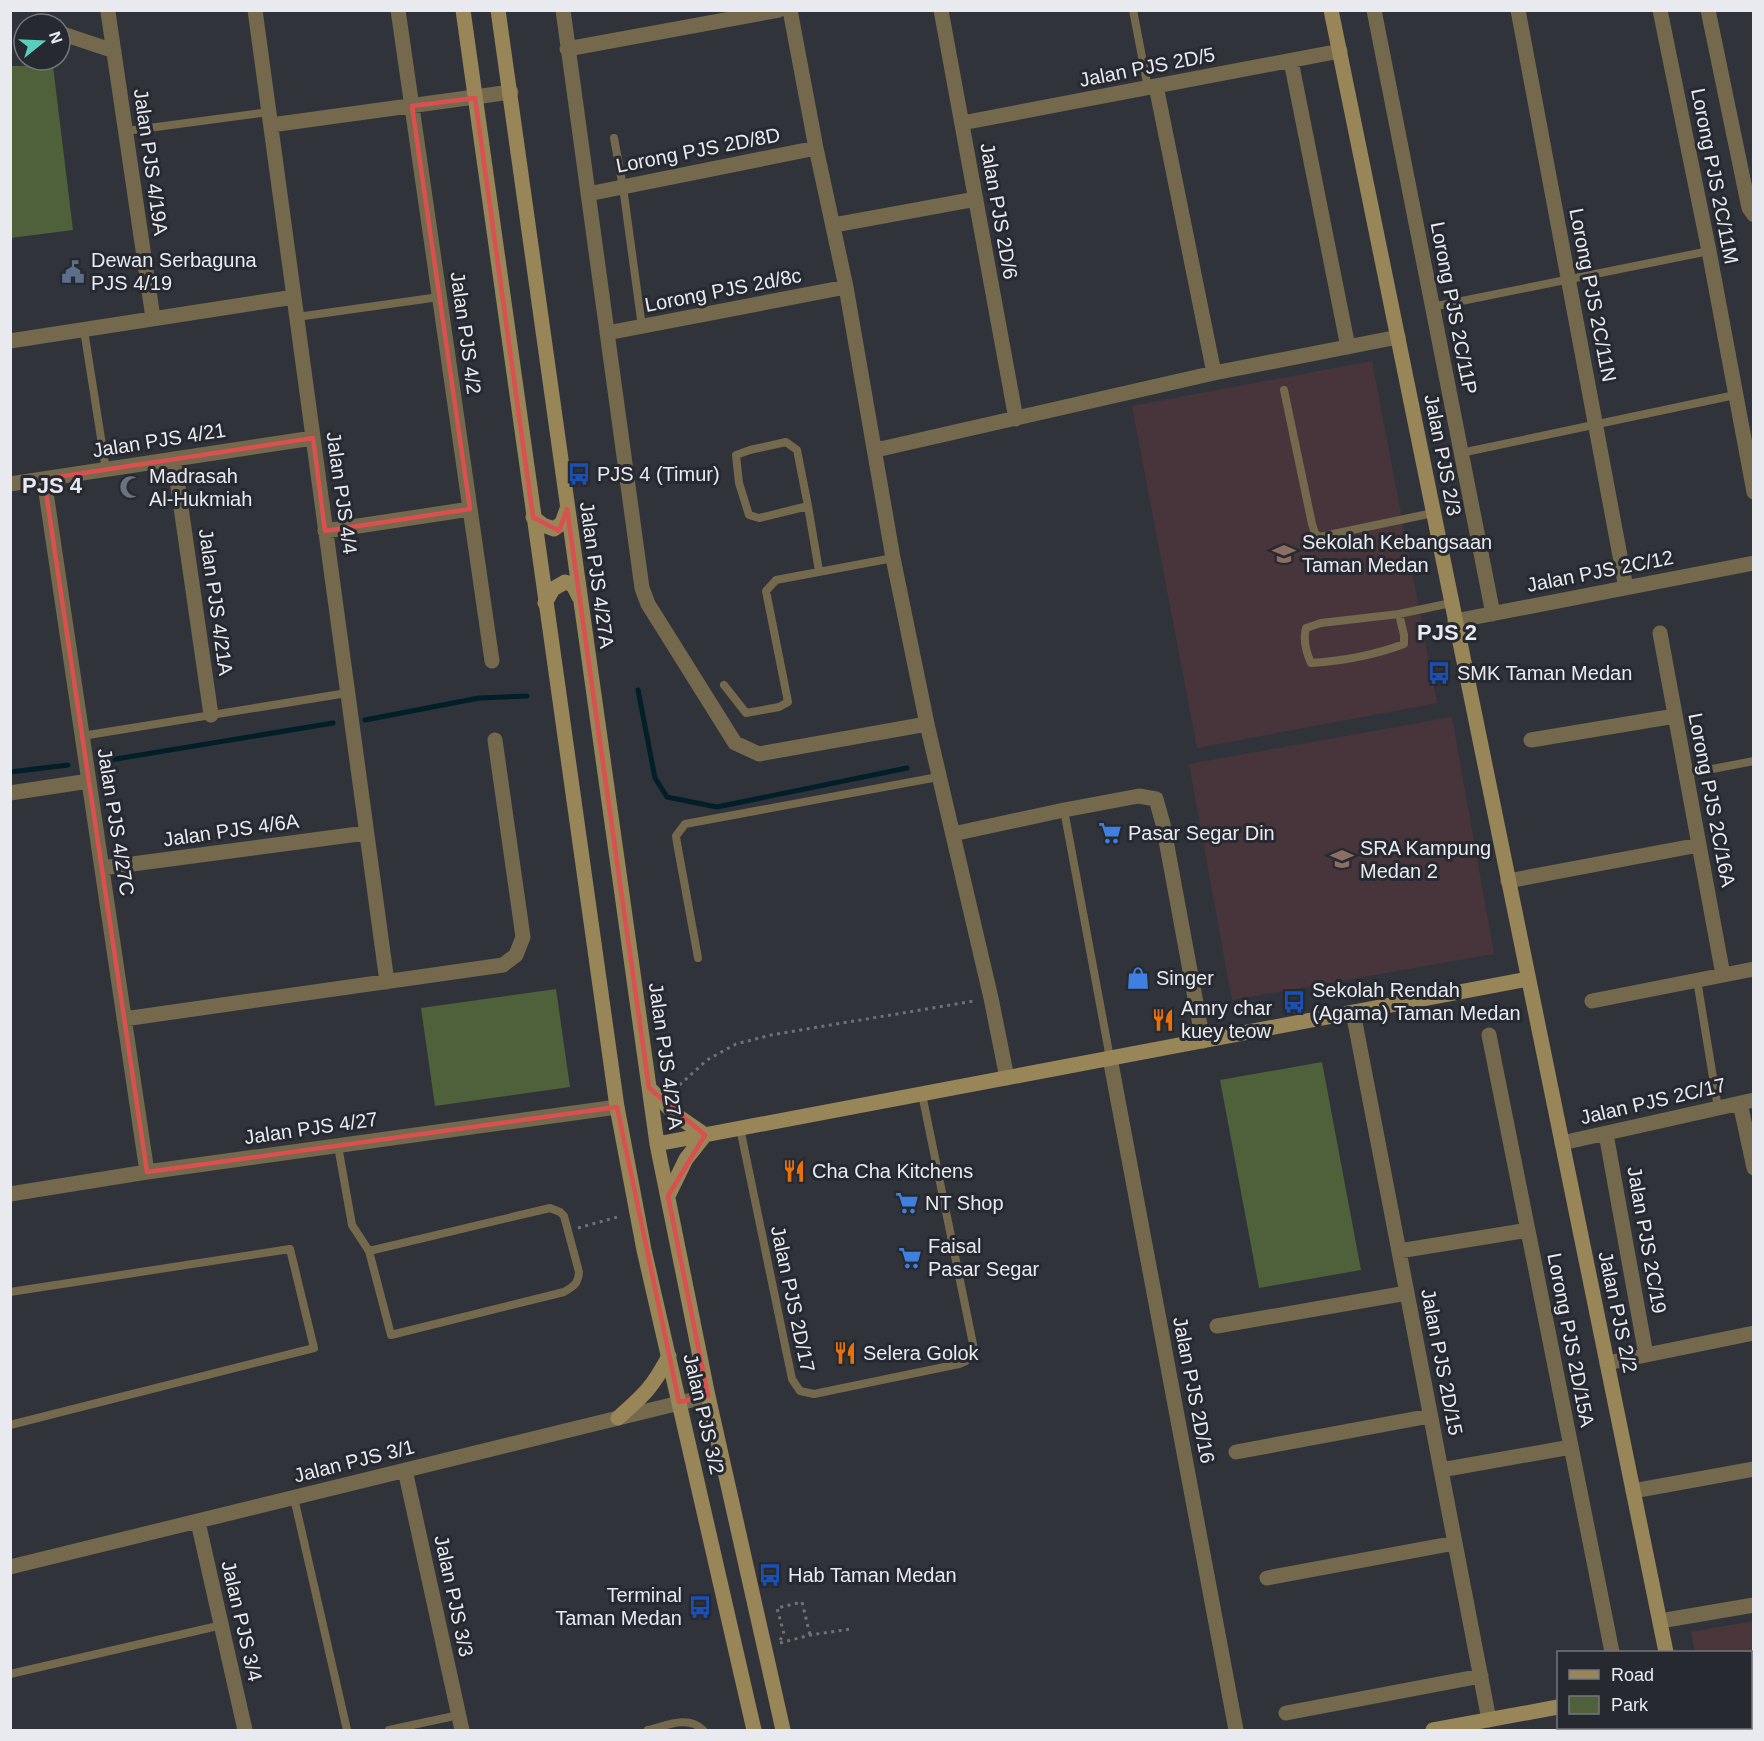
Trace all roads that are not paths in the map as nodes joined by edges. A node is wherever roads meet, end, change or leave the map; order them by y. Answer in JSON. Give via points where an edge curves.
{"nodes":[{"id":1,"x":255,"y":10,"type":"edge"},
{"id":2,"x":398,"y":10,"type":"edge"},
{"id":3,"x":463,"y":10,"type":"edge"},
{"id":4,"x":498,"y":10,"type":"edge"},
{"id":5,"x":563,"y":10,"type":"edge"},
{"id":6,"x":779,"y":10,"type":"edge"},
{"id":7,"x":790,"y":10,"type":"edge"},
{"id":8,"x":941,"y":10,"type":"edge"},
{"id":9,"x":1133,"y":10,"type":"edge"},
{"id":10,"x":1374,"y":10,"type":"edge"},
{"id":11,"x":1518,"y":10,"type":"edge"},
{"id":12,"x":1660,"y":10,"type":"edge"},
{"id":13,"x":1708,"y":10,"type":"edge"},
{"id":14,"x":1334,"y":11,"type":"edge"},
{"id":15,"x":108,"y":12,"type":"edge"},
{"id":16,"x":72,"y":37,"type":"edge"},
{"id":17,"x":567,"y":49,"type":"junction"},
{"id":18,"x":114,"y":51,"type":"junction"},
{"id":19,"x":1340,"y":51,"type":"junction"},
{"id":20,"x":1291,"y":62,"type":"junction"},
{"id":21,"x":1152,"y":87,"type":"junction"},
{"id":22,"x":511,"y":92,"type":"junction"},
{"id":23,"x":475,"y":98,"type":"junction"},
{"id":24,"x":412,"y":106,"type":"junction"},
{"id":25,"x":270,"y":119,"type":"junction"},
{"id":26,"x":962,"y":123,"type":"junction"},
{"id":27,"x":126,"y":131,"type":"junction"},
{"id":28,"x":614,"y":138,"type":"dead end"},
{"id":29,"x":816,"y":148,"type":"junction"},
{"id":30,"x":623,"y":187,"type":"junction"},
{"id":31,"x":588,"y":194,"type":"junction"},
{"id":32,"x":976,"y":199,"type":"junction"},
{"id":33,"x":1754,"y":215,"type":"edge"},
{"id":34,"x":834,"y":225,"type":"junction"},
{"id":35,"x":1709,"y":252,"type":"junction"},
{"id":36,"x":1568,"y":280,"type":"junction"},
{"id":37,"x":846,"y":287,"type":"junction"},
{"id":38,"x":294,"y":297,"type":"junction"},
{"id":39,"x":439,"y":297,"type":"junction"},
{"id":40,"x":1432,"y":307,"type":"junction"},
{"id":41,"x":297,"y":317,"type":"junction"},
{"id":42,"x":153,"y":318,"type":"junction"},
{"id":43,"x":642,"y":327,"type":"junction"},
{"id":44,"x":84,"y":330,"type":"junction"},
{"id":45,"x":608,"y":333,"type":"junction"},
{"id":46,"x":1398,"y":337,"type":"junction"},
{"id":47,"x":10,"y":341,"type":"edge"},
{"id":48,"x":1348,"y":347,"type":"junction"},
{"id":49,"x":1214,"y":374,"type":"junction"},
{"id":50,"x":1284,"y":390,"type":"dead end"},
{"id":51,"x":1735,"y":395,"type":"junction"},
{"id":52,"x":1016,"y":419,"type":"junction"},
{"id":53,"x":1595,"y":425,"type":"junction"},
{"id":54,"x":313,"y":438,"type":"junction"},
{"id":55,"x":876,"y":450,"type":"junction"},
{"id":56,"x":1461,"y":453,"type":"junction"},
{"id":57,"x":174,"y":459,"type":"junction"},
{"id":58,"x":106,"y":470,"type":"junction"},
{"id":59,"x":44,"y":479,"type":"junction"},
{"id":60,"x":10,"y":484,"type":"edge"},
{"id":61,"x":1754,"y":492,"type":"edge"},
{"id":62,"x":808,"y":506,"type":"junction"},
{"id":63,"x":470,"y":509,"type":"junction"},
{"id":64,"x":567,"y":509,"type":"junction"},
{"id":65,"x":1433,"y":513,"type":"junction"},
{"id":66,"x":533,"y":517,"type":"junction"},
{"id":67,"x":326,"y":531,"type":"junction"},
{"id":68,"x":894,"y":558,"type":"junction"},
{"id":69,"x":1754,"y":563,"type":"edge"},
{"id":70,"x":819,"y":572,"type":"junction"},
{"id":71,"x":1626,"y":588,"type":"junction"},
{"id":72,"x":579,"y":598,"type":"junction"},
{"id":73,"x":545,"y":603,"type":"junction"},
{"id":74,"x":1451,"y":603,"type":"junction"},
{"id":75,"x":1399,"y":614,"type":"junction"},
{"id":76,"x":1493,"y":614,"type":"junction"},
{"id":77,"x":1455,"y":621,"type":"junction"},
{"id":78,"x":1660,"y":633,"type":"dead end"},
{"id":79,"x":492,"y":661,"type":"dead end"},
{"id":80,"x":724,"y":685,"type":"dead end"},
{"id":81,"x":348,"y":693,"type":"junction"},
{"id":82,"x":211,"y":715,"type":"junction"},
{"id":83,"x":1675,"y":716,"type":"junction"},
{"id":84,"x":927,"y":724,"type":"junction"},
{"id":85,"x":82,"y":736,"type":"junction"},
{"id":86,"x":495,"y":740,"type":"dead end"},
{"id":87,"x":1531,"y":740,"type":"dead end"},
{"id":88,"x":1754,"y":761,"type":"edge"},
{"id":89,"x":1686,"y":774,"type":"junction"},
{"id":90,"x":938,"y":777,"type":"junction"},
{"id":91,"x":89,"y":781,"type":"junction"},
{"id":92,"x":10,"y":793,"type":"edge"},
{"id":93,"x":1064,"y":810,"type":"junction"},
{"id":94,"x":366,"y":833,"type":"junction"},
{"id":95,"x":953,"y":834,"type":"junction"},
{"id":96,"x":1699,"y":844,"type":"junction"},
{"id":97,"x":102,"y":868,"type":"junction"},
{"id":98,"x":1509,"y":881,"type":"junction"},
{"id":99,"x":698,"y":958,"type":"dead end"},
{"id":100,"x":1754,"y":969,"type":"edge"},
{"id":101,"x":1723,"y":975,"type":"junction"},
{"id":102,"x":1528,"y":979,"type":"junction"},
{"id":103,"x":1697,"y":980,"type":"junction"},
{"id":104,"x":387,"y":982,"type":"junction"},
{"id":105,"x":1592,"y":1001,"type":"dead end"},
{"id":106,"x":1353,"y":1012,"type":"junction"},
{"id":107,"x":124,"y":1019,"type":"junction"},
{"id":108,"x":1489,"y":1035,"type":"dead end"},
{"id":109,"x":1203,"y":1041,"type":"junction"},
{"id":110,"x":1110,"y":1058,"type":"junction"},
{"id":111,"x":1007,"y":1078,"type":"junction"},
{"id":112,"x":649,"y":1088,"type":"junction"},
{"id":113,"x":922,"y":1094,"type":"junction"},
{"id":114,"x":1747,"y":1102,"type":"edge"},
{"id":115,"x":617,"y":1107,"type":"junction"},
{"id":116,"x":1718,"y":1108,"type":"junction"},
{"id":117,"x":740,"y":1128,"type":"junction"},
{"id":118,"x":1606,"y":1134,"type":"junction"},
{"id":119,"x":705,"y":1135,"type":"junction"},
{"id":120,"x":1562,"y":1143,"type":"junction"},
{"id":121,"x":657,"y":1144,"type":"junction"},
{"id":122,"x":338,"y":1146,"type":"junction"},
{"id":123,"x":1754,"y":1168,"type":"edge"},
{"id":124,"x":147,"y":1172,"type":"junction"},
{"id":125,"x":10,"y":1194,"type":"edge"},
{"id":126,"x":668,"y":1196,"type":"junction"},
{"id":127,"x":1528,"y":1230,"type":"junction"},
{"id":128,"x":369,"y":1251,"type":"junction"},
{"id":129,"x":1399,"y":1251,"type":"junction"},
{"id":130,"x":10,"y":1292,"type":"edge"},
{"id":131,"x":1407,"y":1293,"type":"junction"},
{"id":132,"x":1216,"y":1326,"type":"dead end"},
{"id":133,"x":1754,"y":1333,"type":"edge"},
{"id":134,"x":1646,"y":1354,"type":"junction"},
{"id":135,"x":669,"y":1356,"type":"junction"},
{"id":136,"x":1607,"y":1363,"type":"junction"},
{"id":137,"x":708,"y":1396,"type":"junction"},
{"id":138,"x":679,"y":1402,"type":"junction"},
{"id":139,"x":1431,"y":1416,"type":"junction"},
{"id":140,"x":618,"y":1418,"type":"junction"},
{"id":141,"x":10,"y":1425,"type":"edge"},
{"id":142,"x":1571,"y":1447,"type":"junction"},
{"id":143,"x":1236,"y":1452,"type":"dead end"},
{"id":144,"x":1754,"y":1468,"type":"edge"},
{"id":145,"x":405,"y":1470,"type":"junction"},
{"id":146,"x":1441,"y":1470,"type":"junction"},
{"id":147,"x":1633,"y":1491,"type":"junction"},
{"id":148,"x":294,"y":1498,"type":"junction"},
{"id":149,"x":198,"y":1522,"type":"junction"},
{"id":150,"x":1455,"y":1543,"type":"junction"},
{"id":151,"x":10,"y":1567,"type":"edge"},
{"id":152,"x":1267,"y":1578,"type":"dead end"},
{"id":153,"x":1754,"y":1605,"type":"edge"},
{"id":154,"x":1660,"y":1621,"type":"junction"},
{"id":155,"x":222,"y":1625,"type":"junction"},
{"id":156,"x":1612,"y":1651,"type":"edge"},
{"id":157,"x":1666,"y":1651,"type":"edge"},
{"id":158,"x":10,"y":1674,"type":"edge"},
{"id":159,"x":1481,"y":1676,"type":"junction"},
{"id":160,"x":1557,"y":1707,"type":"edge"},
{"id":161,"x":1286,"y":1713,"type":"dead end"},
{"id":162,"x":459,"y":1714,"type":"junction"},
{"id":163,"x":1490,"y":1725,"type":"edge"},
{"id":164,"x":241,"y":1730,"type":"edge"},
{"id":165,"x":347,"y":1731,"type":"edge"},
{"id":166,"x":389,"y":1731,"type":"edge"},
{"id":167,"x":462,"y":1731,"type":"edge"},
{"id":168,"x":648,"y":1731,"type":"edge"},
{"id":169,"x":703,"y":1731,"type":"edge"},
{"id":170,"x":754,"y":1731,"type":"edge"},
{"id":171,"x":783,"y":1731,"type":"edge"},
{"id":172,"x":1236,"y":1731,"type":"edge"},
{"id":173,"x":1433,"y":1731,"type":"edge"}],
"edges":[{"from":1,"to":25,"type":"street","name":"Jalan PJS 4/4"},
{"from":2,"to":24,"type":"street","name":"Jalan PJS 4/2"},
{"from":3,"to":23,"type":"main road"},
{"from":4,"to":22,"type":"main road","name":"Jalan PJS 4/27A"},
{"from":5,"to":17,"type":"street"},
{"from":6,"to":17,"type":"street"},
{"from":7,"to":29,"type":"street"},
{"from":8,"to":26,"type":"street","name":"Jalan PJS 2D/6"},
{"from":9,"to":21,"type":"lane"},
{"from":10,"to":40,"type":"street","name":"Lorong PJS 2C/11P"},
{"from":11,"to":36,"type":"street","name":"Lorong PJS 2C/11N"},
{"from":12,"to":35,"type":"street","name":"Lorong PJS 2C/11M"},
{"from":13,"to":33,"type":"street","via":[[1749,208]]},
{"from":14,"to":19,"type":"main road","name":"Jalan PJS 2/3"},
{"from":15,"to":18,"type":"street","name":"Jalan PJS 4/19A"},
{"from":16,"to":18,"type":"street"},
{"from":17,"to":31,"type":"street"},
{"from":18,"to":27,"type":"street","name":"Jalan PJS 4/19A"},
{"from":19,"to":20,"type":"street","name":"Jalan PJS 2D/5"},
{"from":19,"to":46,"type":"main road","name":"Jalan PJS 2/3"},
{"from":20,"to":21,"type":"street","name":"Jalan PJS 2D/5"},
{"from":20,"to":48,"type":"street"},
{"from":21,"to":26,"type":"street","name":"Jalan PJS 2D/5"},
{"from":21,"to":49,"type":"street"},
{"from":22,"to":23,"type":"street"},
{"from":22,"to":64,"type":"main road","name":"Jalan PJS 4/27A"},
{"from":23,"to":24,"type":"street"},
{"from":23,"to":66,"type":"main road"},
{"from":24,"to":25,"type":"street"},
{"from":24,"to":39,"type":"street","name":"Jalan PJS 4/2"},
{"from":25,"to":27,"type":"lane"},
{"from":25,"to":38,"type":"street","name":"Jalan PJS 4/4"},
{"from":26,"to":32,"type":"street","name":"Jalan PJS 2D/6"},
{"from":27,"to":42,"type":"street","name":"Jalan PJS 4/19A"},
{"from":28,"to":30,"type":"lane"},
{"from":29,"to":30,"type":"street","name":"Lorong PJS 2D/8D"},
{"from":29,"to":34,"type":"street"},
{"from":30,"to":31,"type":"street","name":"Lorong PJS 2D/8D"},
{"from":30,"to":43,"type":"lane"},
{"from":31,"to":45,"type":"street"},
{"from":32,"to":34,"type":"street"},
{"from":32,"to":52,"type":"street","name":"Jalan PJS 2D/6"},
{"from":34,"to":37,"type":"street"},
{"from":35,"to":36,"type":"lane"},
{"from":35,"to":51,"type":"street","name":"Lorong PJS 2C/11M"},
{"from":36,"to":40,"type":"lane"},
{"from":36,"to":53,"type":"street","name":"Lorong PJS 2C/11N"},
{"from":37,"to":43,"type":"street","name":"Lorong PJS 2d/8c"},
{"from":37,"to":55,"type":"street"},
{"from":38,"to":41,"type":"street","name":"Jalan PJS 4/4"},
{"from":38,"to":42,"type":"street"},
{"from":39,"to":41,"type":"lane"},
{"from":39,"to":63,"type":"street","name":"Jalan PJS 4/2"},
{"from":40,"to":56,"type":"street","name":"Lorong PJS 2C/11P"},
{"from":41,"to":54,"type":"street","name":"Jalan PJS 4/4"},
{"from":42,"to":44,"type":"street"},
{"from":43,"to":45,"type":"street","name":"Lorong PJS 2d/8c"},
{"from":44,"to":47,"type":"street"},
{"from":44,"to":58,"type":"lane"},
{"from":45,"to":84,"type":"street","via":[[642,588],[648,604],[735,743],[759,754]]},
{"from":46,"to":48,"type":"street"},
{"from":46,"to":65,"type":"main road","name":"Jalan PJS 2/3"},
{"from":48,"to":49,"type":"street"},
{"from":49,"to":52,"type":"street"},
{"from":50,"to":65,"type":"lane","via":[[1312,524],[1319,537]]},
{"from":51,"to":53,"type":"lane"},
{"from":51,"to":61,"type":"street","name":"Lorong PJS 2C/11M"},
{"from":52,"to":55,"type":"street"},
{"from":53,"to":56,"type":"lane"},
{"from":53,"to":71,"type":"street","name":"Lorong PJS 2C/11N"},
{"from":54,"to":57,"type":"street","name":"Jalan PJS 4/21"},
{"from":54,"to":67,"type":"street","name":"Jalan PJS 4/4"},
{"from":55,"to":68,"type":"street"},
{"from":56,"to":76,"type":"street","name":"Lorong PJS 2C/11P"},
{"from":57,"to":58,"type":"street","name":"Jalan PJS 4/21"},
{"from":57,"to":82,"type":"street","name":"Jalan PJS 4/21A"},
{"from":58,"to":59,"type":"street","name":"Jalan PJS 4/21"},
{"from":59,"to":60,"type":"street","name":"Jalan PJS 4/21"},
{"from":59,"to":85,"type":"street","name":"Jalan PJS 4/27C"},
{"from":62,"to":62,"type":"lane","via":[[759,518],[749,514],[736,456],[786,442],[797,450]]},
{"from":62,"to":70,"type":"lane"},
{"from":63,"to":67,"type":"street"},
{"from":63,"to":79,"type":"street","name":"Jalan PJS 4/2"},
{"from":64,"to":66,"type":"main road","via":[[562,523],[554,529]]},
{"from":64,"to":72,"type":"main road","name":"Jalan PJS 4/27A"},
{"from":65,"to":74,"type":"main road","name":"Jalan PJS 2/3"},
{"from":66,"to":73,"type":"main road"},
{"from":67,"to":81,"type":"street","name":"Jalan PJS 4/4"},
{"from":68,"to":70,"type":"lane"},
{"from":68,"to":84,"type":"street"},
{"from":69,"to":71,"type":"street","name":"Jalan PJS 2C/12"},
{"from":70,"to":80,"type":"lane","via":[[776,580],[766,591],[788,702],[746,713]]},
{"from":71,"to":76,"type":"street","name":"Jalan PJS 2C/12"},
{"from":72,"to":73,"type":"main road","via":[[573,585],[564,582]]},
{"from":72,"to":112,"type":"main road","name":"Jalan PJS 4/27A"},
{"from":73,"to":115,"type":"main road"},
{"from":74,"to":75,"type":"lane"},
{"from":74,"to":77,"type":"main road","name":"Jalan PJS 2/3"},
{"from":75,"to":75,"type":"lane","via":[[1404,644],[1311,663],[1306,628],[1321,622]]},
{"from":76,"to":77,"type":"street","name":"Jalan PJS 2C/12"},
{"from":77,"to":98,"type":"main road","name":"Jalan PJS 2/3"},
{"from":78,"to":83,"type":"street","name":"Lorong PJS 2C/16A"},
{"from":81,"to":82,"type":"lane"},
{"from":81,"to":94,"type":"street","name":"Jalan PJS 4/4"},
{"from":82,"to":85,"type":"lane"},
{"from":83,"to":87,"type":"street"},
{"from":83,"to":89,"type":"street","name":"Lorong PJS 2C/16A"},
{"from":84,"to":90,"type":"street"},
{"from":85,"to":91,"type":"street","name":"Jalan PJS 4/27C"},
{"from":86,"to":104,"type":"street","via":[[523,937],[516,955],[503,965]]},
{"from":88,"to":89,"type":"lane"},
{"from":89,"to":96,"type":"street","name":"Lorong PJS 2C/16A"},
{"from":90,"to":95,"type":"street"},
{"from":90,"to":99,"type":"lane","via":[[685,824],[676,836]]},
{"from":91,"to":92,"type":"street"},
{"from":91,"to":97,"type":"street","name":"Jalan PJS 4/27C"},
{"from":93,"to":95,"type":"street"},
{"from":93,"to":109,"type":"street","via":[[1139,796],[1156,799]]},
{"from":93,"to":110,"type":"lane"},
{"from":94,"to":97,"type":"street","name":"Jalan PJS 4/6A"},
{"from":94,"to":104,"type":"street","name":"Jalan PJS 4/4"},
{"from":95,"to":111,"type":"street"},
{"from":96,"to":98,"type":"street"},
{"from":96,"to":101,"type":"street","name":"Lorong PJS 2C/16A"},
{"from":97,"to":107,"type":"street","name":"Jalan PJS 4/27C"},
{"from":98,"to":102,"type":"main road","name":"Jalan PJS 2/3"},
{"from":100,"to":101,"type":"street"},
{"from":101,"to":103,"type":"street"},
{"from":102,"to":106,"type":"main road"},
{"from":102,"to":120,"type":"main road","name":"Jalan PJS 2/2"},
{"from":103,"to":105,"type":"street"},
{"from":103,"to":116,"type":"lane"},
{"from":104,"to":107,"type":"street"},
{"from":106,"to":109,"type":"main road"},
{"from":106,"to":129,"type":"street","name":"Jalan PJS 2D/15"},
{"from":107,"to":124,"type":"street","name":"Jalan PJS 4/27C"},
{"from":108,"to":127,"type":"street","name":"Lorong PJS 2D/15A"},
{"from":109,"to":110,"type":"main road"},
{"from":110,"to":111,"type":"main road"},
{"from":110,"to":172,"type":"street","name":"Jalan PJS 2D/16"},
{"from":111,"to":113,"type":"main road"},
{"from":112,"to":119,"type":"main road","via":[[676,1115]]},
{"from":112,"to":121,"type":"main road","name":"Jalan PJS 4/27A"},
{"from":113,"to":117,"type":"main road"},
{"from":113,"to":117,"type":"lane","name":"Jalan PJS 2D/17","via":[[974,1349],[959,1364],[814,1394],[800,1391],[792,1379]]},
{"from":114,"to":116,"type":"street","name":"Jalan PJS 2C/17"},
{"from":114,"to":123,"type":"street"},
{"from":115,"to":122,"type":"street","name":"Jalan PJS 4/27"},
{"from":115,"to":135,"type":"main road","name":"Jalan PJS 3/2"},
{"from":116,"to":118,"type":"street","name":"Jalan PJS 2C/17"},
{"from":117,"to":119,"type":"main road"},
{"from":118,"to":120,"type":"street","name":"Jalan PJS 2C/17"},
{"from":118,"to":134,"type":"street","name":"Jalan PJS 2C/19"},
{"from":119,"to":121,"type":"main road"},
{"from":119,"to":126,"type":"main road","via":[[686,1159]]},
{"from":120,"to":136,"type":"main road","name":"Jalan PJS 2/2"},
{"from":121,"to":126,"type":"main road","name":"Jalan PJS 3/2"},
{"from":122,"to":124,"type":"street","name":"Jalan PJS 4/27"},
{"from":122,"to":128,"type":"lane","via":[[352,1225]]},
{"from":124,"to":125,"type":"street","name":"Jalan PJS 4/27"},
{"from":126,"to":137,"type":"main road","name":"Jalan PJS 3/2"},
{"from":127,"to":129,"type":"street"},
{"from":127,"to":142,"type":"street","name":"Lorong PJS 2D/15A"},
{"from":128,"to":128,"type":"lane","via":[[391,1335],[564,1292],[578,1281],[564,1216],[550,1208]]},
{"from":129,"to":131,"type":"street","name":"Jalan PJS 2D/15"},
{"from":130,"to":141,"type":"lane","via":[[290,1249],[314,1348]]},
{"from":131,"to":132,"type":"street"},
{"from":131,"to":139,"type":"street","name":"Jalan PJS 2D/15"},
{"from":133,"to":134,"type":"street"},
{"from":134,"to":136,"type":"street"},
{"from":135,"to":138,"type":"main road","name":"Jalan PJS 3/2"},
{"from":135,"to":140,"type":"main road","via":[[648,1392]]},
{"from":136,"to":147,"type":"main road","name":"Jalan PJS 2/2"},
{"from":137,"to":138,"type":"street","name":"Jalan PJS 3/1"},
{"from":137,"to":171,"type":"main road","name":"Jalan PJS 3/2"},
{"from":138,"to":140,"type":"street","name":"Jalan PJS 3/1"},
{"from":138,"to":170,"type":"main road","name":"Jalan PJS 3/2"},
{"from":139,"to":143,"type":"street"},
{"from":139,"to":146,"type":"street","name":"Jalan PJS 2D/15"},
{"from":140,"to":145,"type":"street","name":"Jalan PJS 3/1"},
{"from":142,"to":146,"type":"street"},
{"from":142,"to":156,"type":"street","name":"Lorong PJS 2D/15A"},
{"from":144,"to":147,"type":"street"},
{"from":145,"to":148,"type":"street","name":"Jalan PJS 3/1"},
{"from":145,"to":162,"type":"street","name":"Jalan PJS 3/3"},
{"from":146,"to":150,"type":"street","name":"Jalan PJS 2D/15"},
{"from":147,"to":154,"type":"main road","name":"Jalan PJS 2/2"},
{"from":148,"to":149,"type":"street","name":"Jalan PJS 3/1"},
{"from":148,"to":165,"type":"lane"},
{"from":149,"to":151,"type":"street","name":"Jalan PJS 3/1"},
{"from":149,"to":155,"type":"street","name":"Jalan PJS 3/4"},
{"from":150,"to":152,"type":"street"},
{"from":150,"to":159,"type":"street","name":"Jalan PJS 2D/15"},
{"from":153,"to":154,"type":"street"},
{"from":154,"to":157,"type":"main road","name":"Jalan PJS 2/2"},
{"from":155,"to":158,"type":"lane"},
{"from":155,"to":164,"type":"street","name":"Jalan PJS 3/4"},
{"from":159,"to":161,"type":"street"},
{"from":159,"to":163,"type":"street","name":"Jalan PJS 2D/15"},
{"from":160,"to":163,"type":"main road"},
{"from":162,"to":166,"type":"lane"},
{"from":162,"to":167,"type":"street","name":"Jalan PJS 3/3"},
{"from":163,"to":173,"type":"main road"},
{"from":168,"to":169,"type":"lane","via":[[690,1722]]}]}
